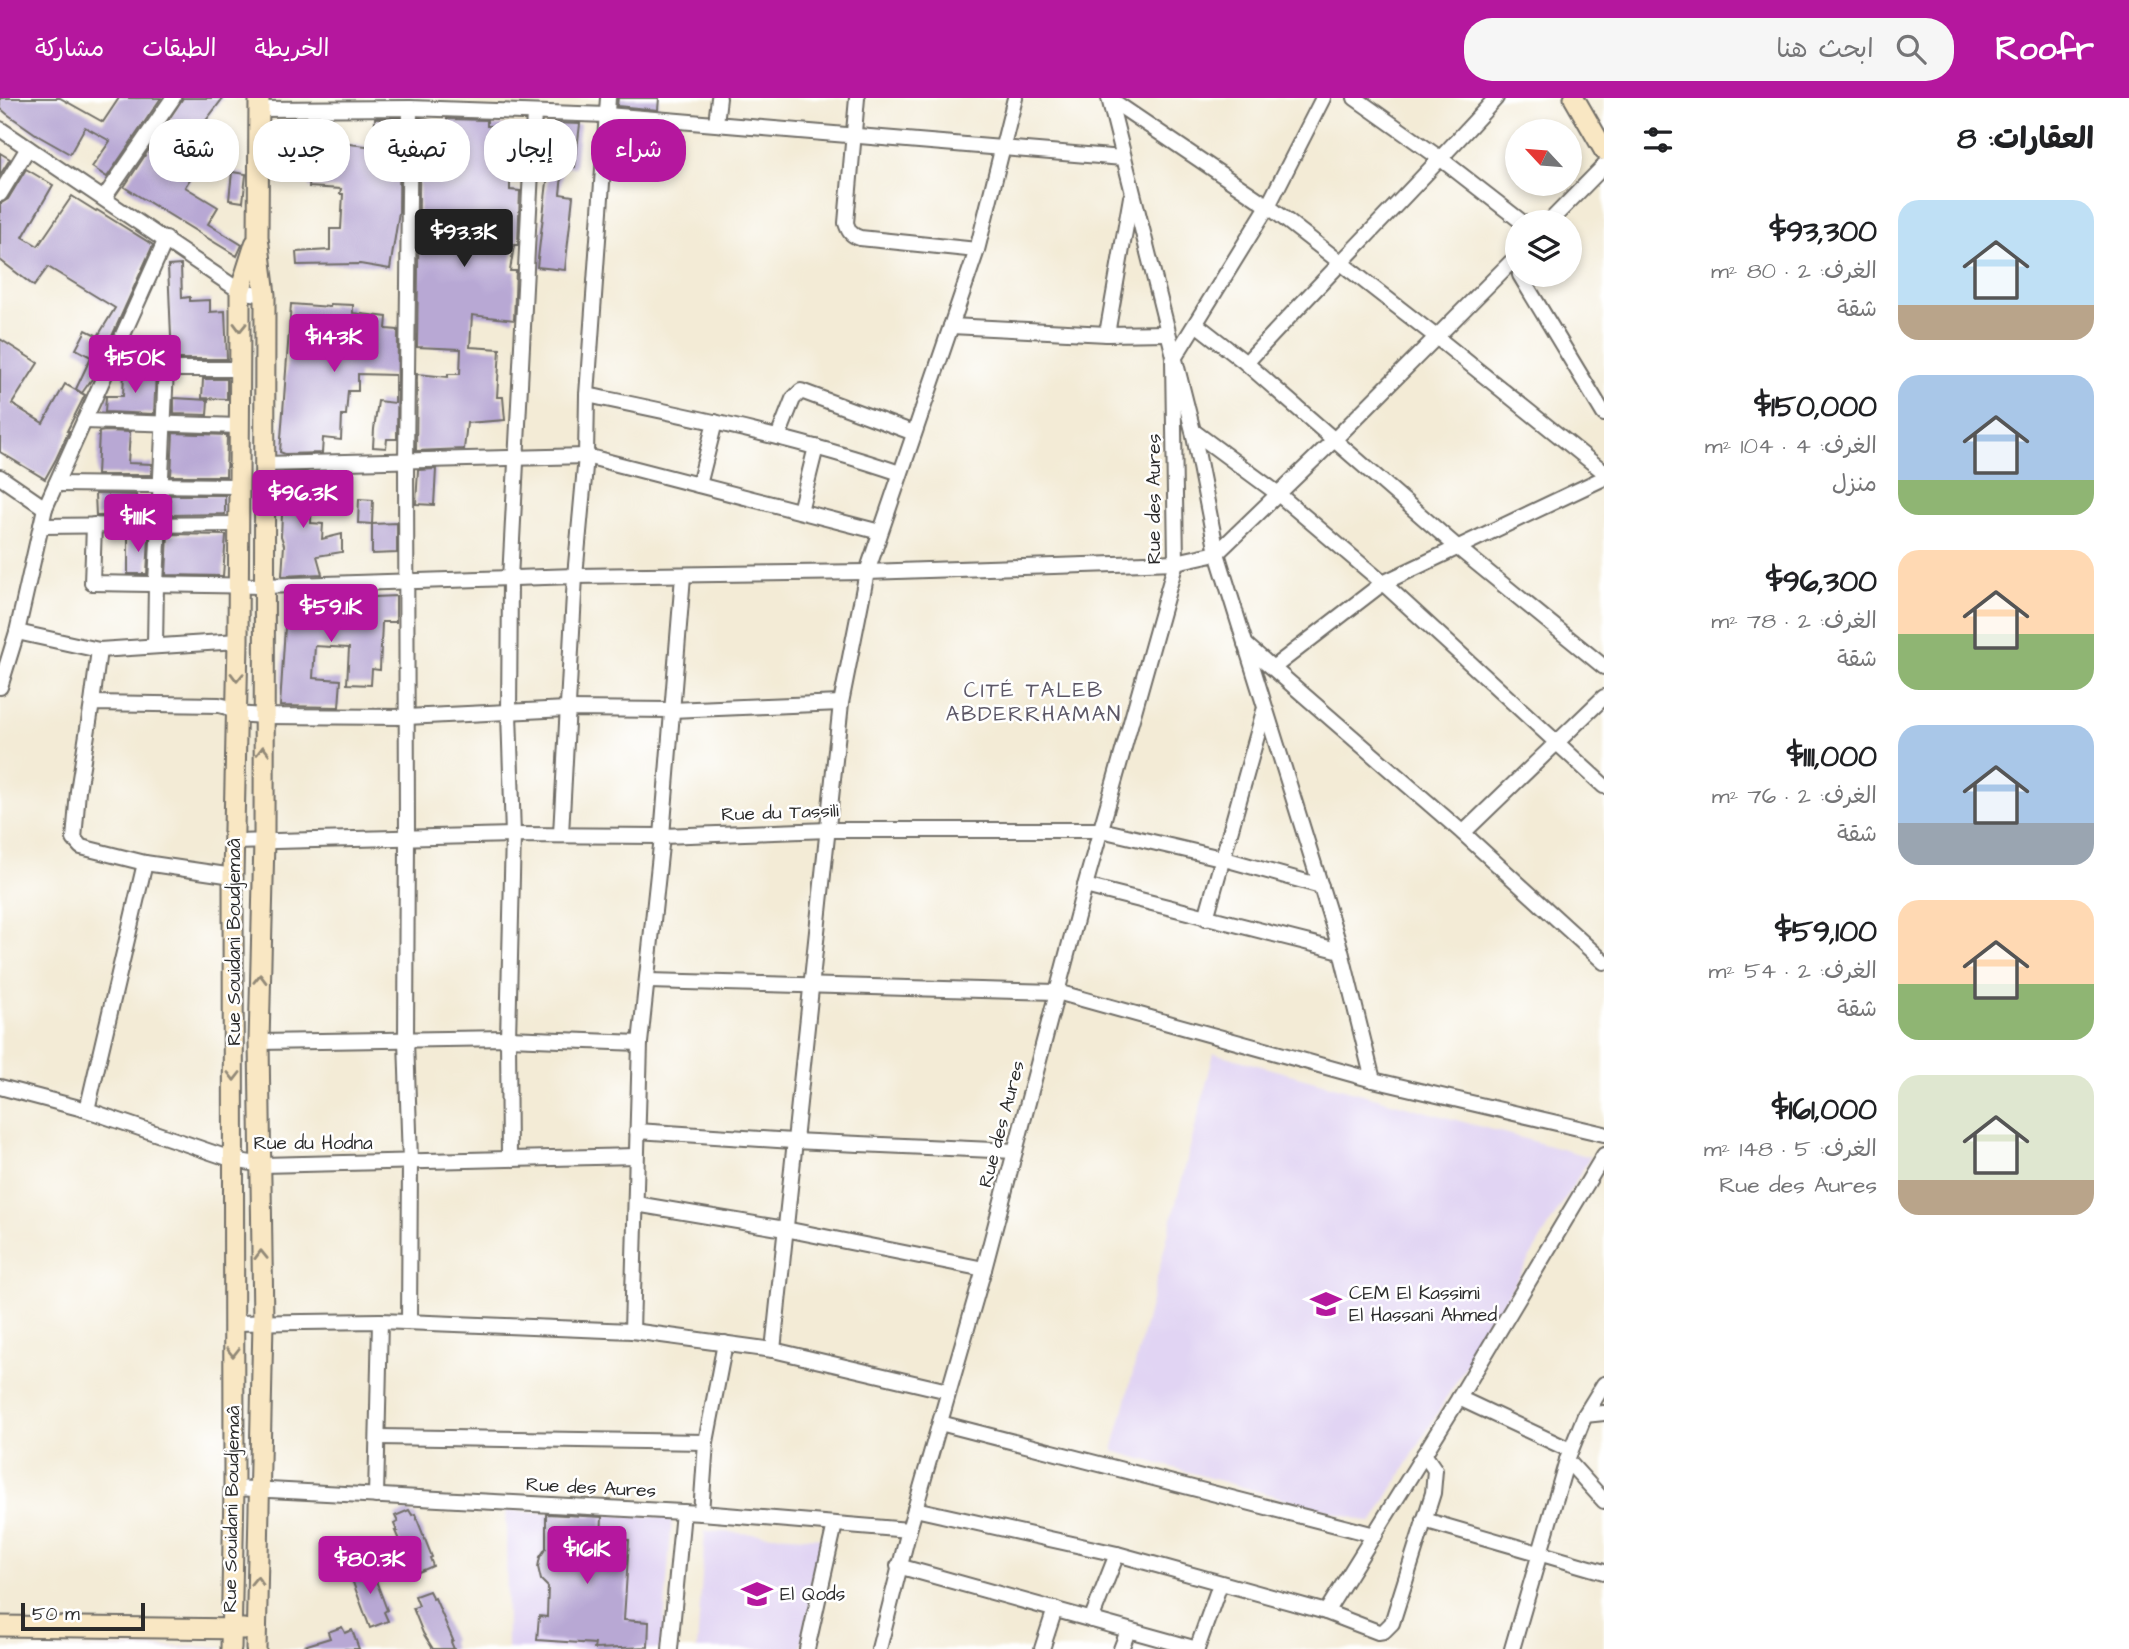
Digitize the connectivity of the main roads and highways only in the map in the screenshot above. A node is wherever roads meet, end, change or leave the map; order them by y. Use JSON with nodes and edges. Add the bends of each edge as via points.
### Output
{"nodes":[{"id":1,"x":1574,"y":98,"type":"edge"},
{"id":2,"x":259,"y":104,"type":"edge"},
{"id":3,"x":1604,"y":150,"type":"edge"},
{"id":4,"x":258,"y":237,"type":"junction"},
{"id":5,"x":0,"y":1626,"type":"edge"},
{"id":6,"x":256,"y":1629,"type":"junction"},
{"id":7,"x":231,"y":1639,"type":"edge"},
{"id":8,"x":256,"y":1649,"type":"edge"}],
"edges":[{"from":1,"to":3,"type":"main road"},
{"from":2,"to":4,"type":"main road","name":"Rue Souidani Boudjemaâ"},
{"from":6,"to":4,"type":"main road","name":"Rue Souidani Boudjemaâ","one_way":true,"via":[[263,1322],[259,1042],[265,295]]},
{"from":4,"to":7,"type":"main road","name":"Rue Souidani Boudjemaâ","one_way":true,"via":[[240,291]]},
{"from":5,"to":7,"type":"main road"},
{"from":6,"to":7,"type":"main road"},
{"from":6,"to":8,"type":"main road","name":"Rue Souidani Boudjemaâ"}]}
